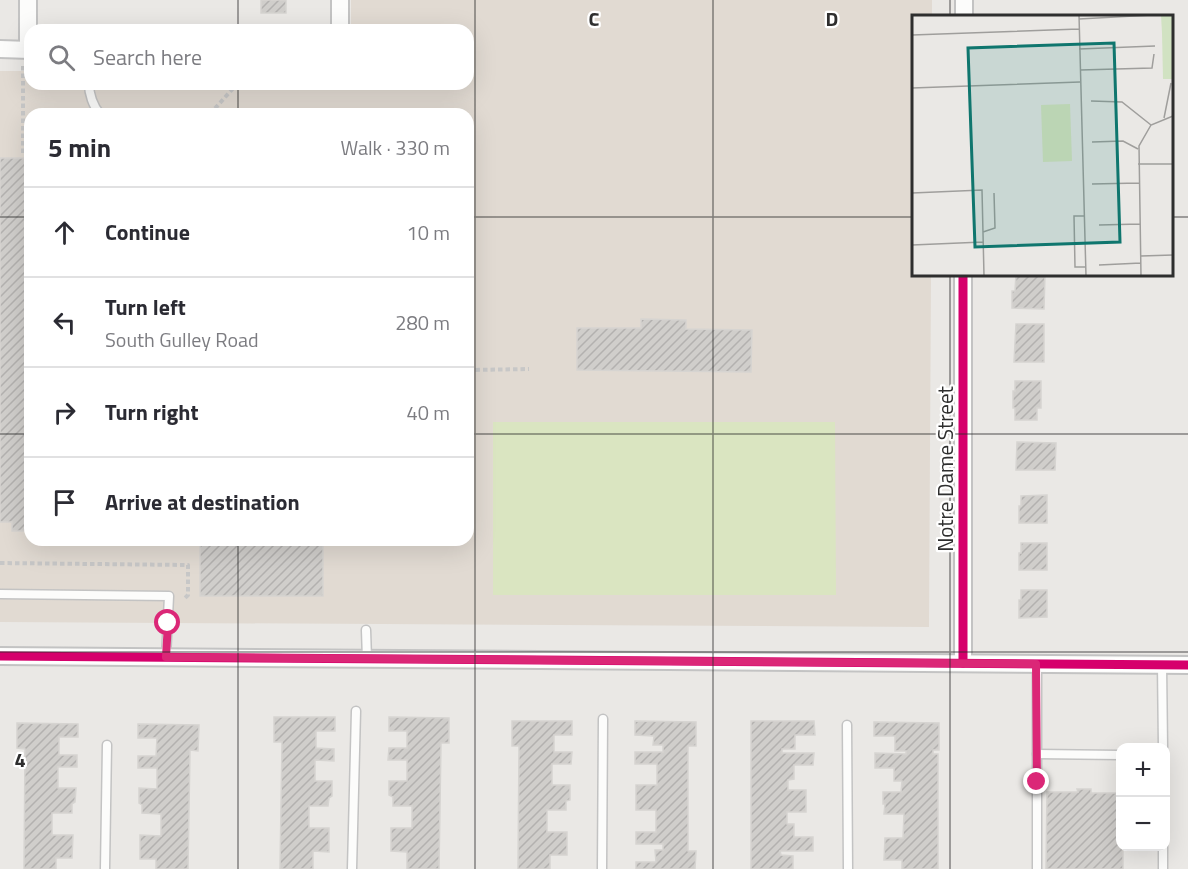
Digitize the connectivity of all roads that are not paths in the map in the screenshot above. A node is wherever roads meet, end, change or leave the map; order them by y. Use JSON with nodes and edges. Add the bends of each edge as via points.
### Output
{"nodes":[{"id":1,"x":28,"y":0,"type":"edge"},
{"id":2,"x":340,"y":0,"type":"edge"},
{"id":3,"x":28,"y":24,"type":"edge"},
{"id":4,"x":340,"y":24,"type":"edge"},
{"id":5,"x":0,"y":49,"type":"edge"},
{"id":6,"x":24,"y":53,"type":"edge"},
{"id":7,"x":89,"y":90,"type":"edge"},
{"id":8,"x":95,"y":108,"type":"edge"},
{"id":9,"x":963,"y":276,"type":"edge"},
{"id":10,"x":0,"y":594,"type":"edge"},
{"id":11,"x":366,"y":630,"type":"dead end"},
{"id":12,"x":0,"y":656,"type":"edge"},
{"id":13,"x":166,"y":657,"type":"junction"},
{"id":14,"x":367,"y":659,"type":"junction"},
{"id":15,"x":963,"y":663,"type":"junction"},
{"id":16,"x":1036,"y":664,"type":"junction"},
{"id":17,"x":1162,"y":665,"type":"junction"},
{"id":18,"x":1188,"y":665,"type":"edge"},
{"id":19,"x":356,"y":711,"type":"dead end"},
{"id":20,"x":603,"y":719,"type":"dead end"},
{"id":21,"x":847,"y":724,"type":"dead end"},
{"id":22,"x":1163,"y":743,"type":"edge"},
{"id":23,"x":107,"y":745,"type":"dead end"},
{"id":24,"x":1037,"y":754,"type":"junction"},
{"id":25,"x":1116,"y":755,"type":"edge"},
{"id":26,"x":1163,"y":851,"type":"edge"},
{"id":27,"x":105,"y":869,"type":"edge"},
{"id":28,"x":352,"y":869,"type":"edge"},
{"id":29,"x":602,"y":869,"type":"edge"},
{"id":30,"x":848,"y":869,"type":"edge"},
{"id":31,"x":1037,"y":869,"type":"edge"},
{"id":32,"x":1163,"y":869,"type":"edge"}],
"edges":[{"from":1,"to":3,"type":"street"},
{"from":2,"to":4,"type":"street"},
{"from":5,"to":6,"type":"street"},
{"from":7,"to":8,"type":"lane"},
{"from":9,"to":15,"type":"street","name":"Notre Dame Street"},
{"from":10,"to":13,"type":"lane","via":[[169,596]]},
{"from":11,"to":14,"type":"lane"},
{"from":12,"to":13,"type":"street"},
{"from":13,"to":14,"type":"street"},
{"from":14,"to":15,"type":"street"},
{"from":15,"to":16,"type":"street"},
{"from":16,"to":17,"type":"street"},
{"from":16,"to":24,"type":"lane"},
{"from":17,"to":18,"type":"street"},
{"from":17,"to":22,"type":"lane"},
{"from":19,"to":28,"type":"lane"},
{"from":20,"to":29,"type":"lane"},
{"from":21,"to":30,"type":"lane"},
{"from":23,"to":27,"type":"lane"},
{"from":24,"to":25,"type":"lane"},
{"from":24,"to":31,"type":"lane"},
{"from":26,"to":32,"type":"lane"}]}
